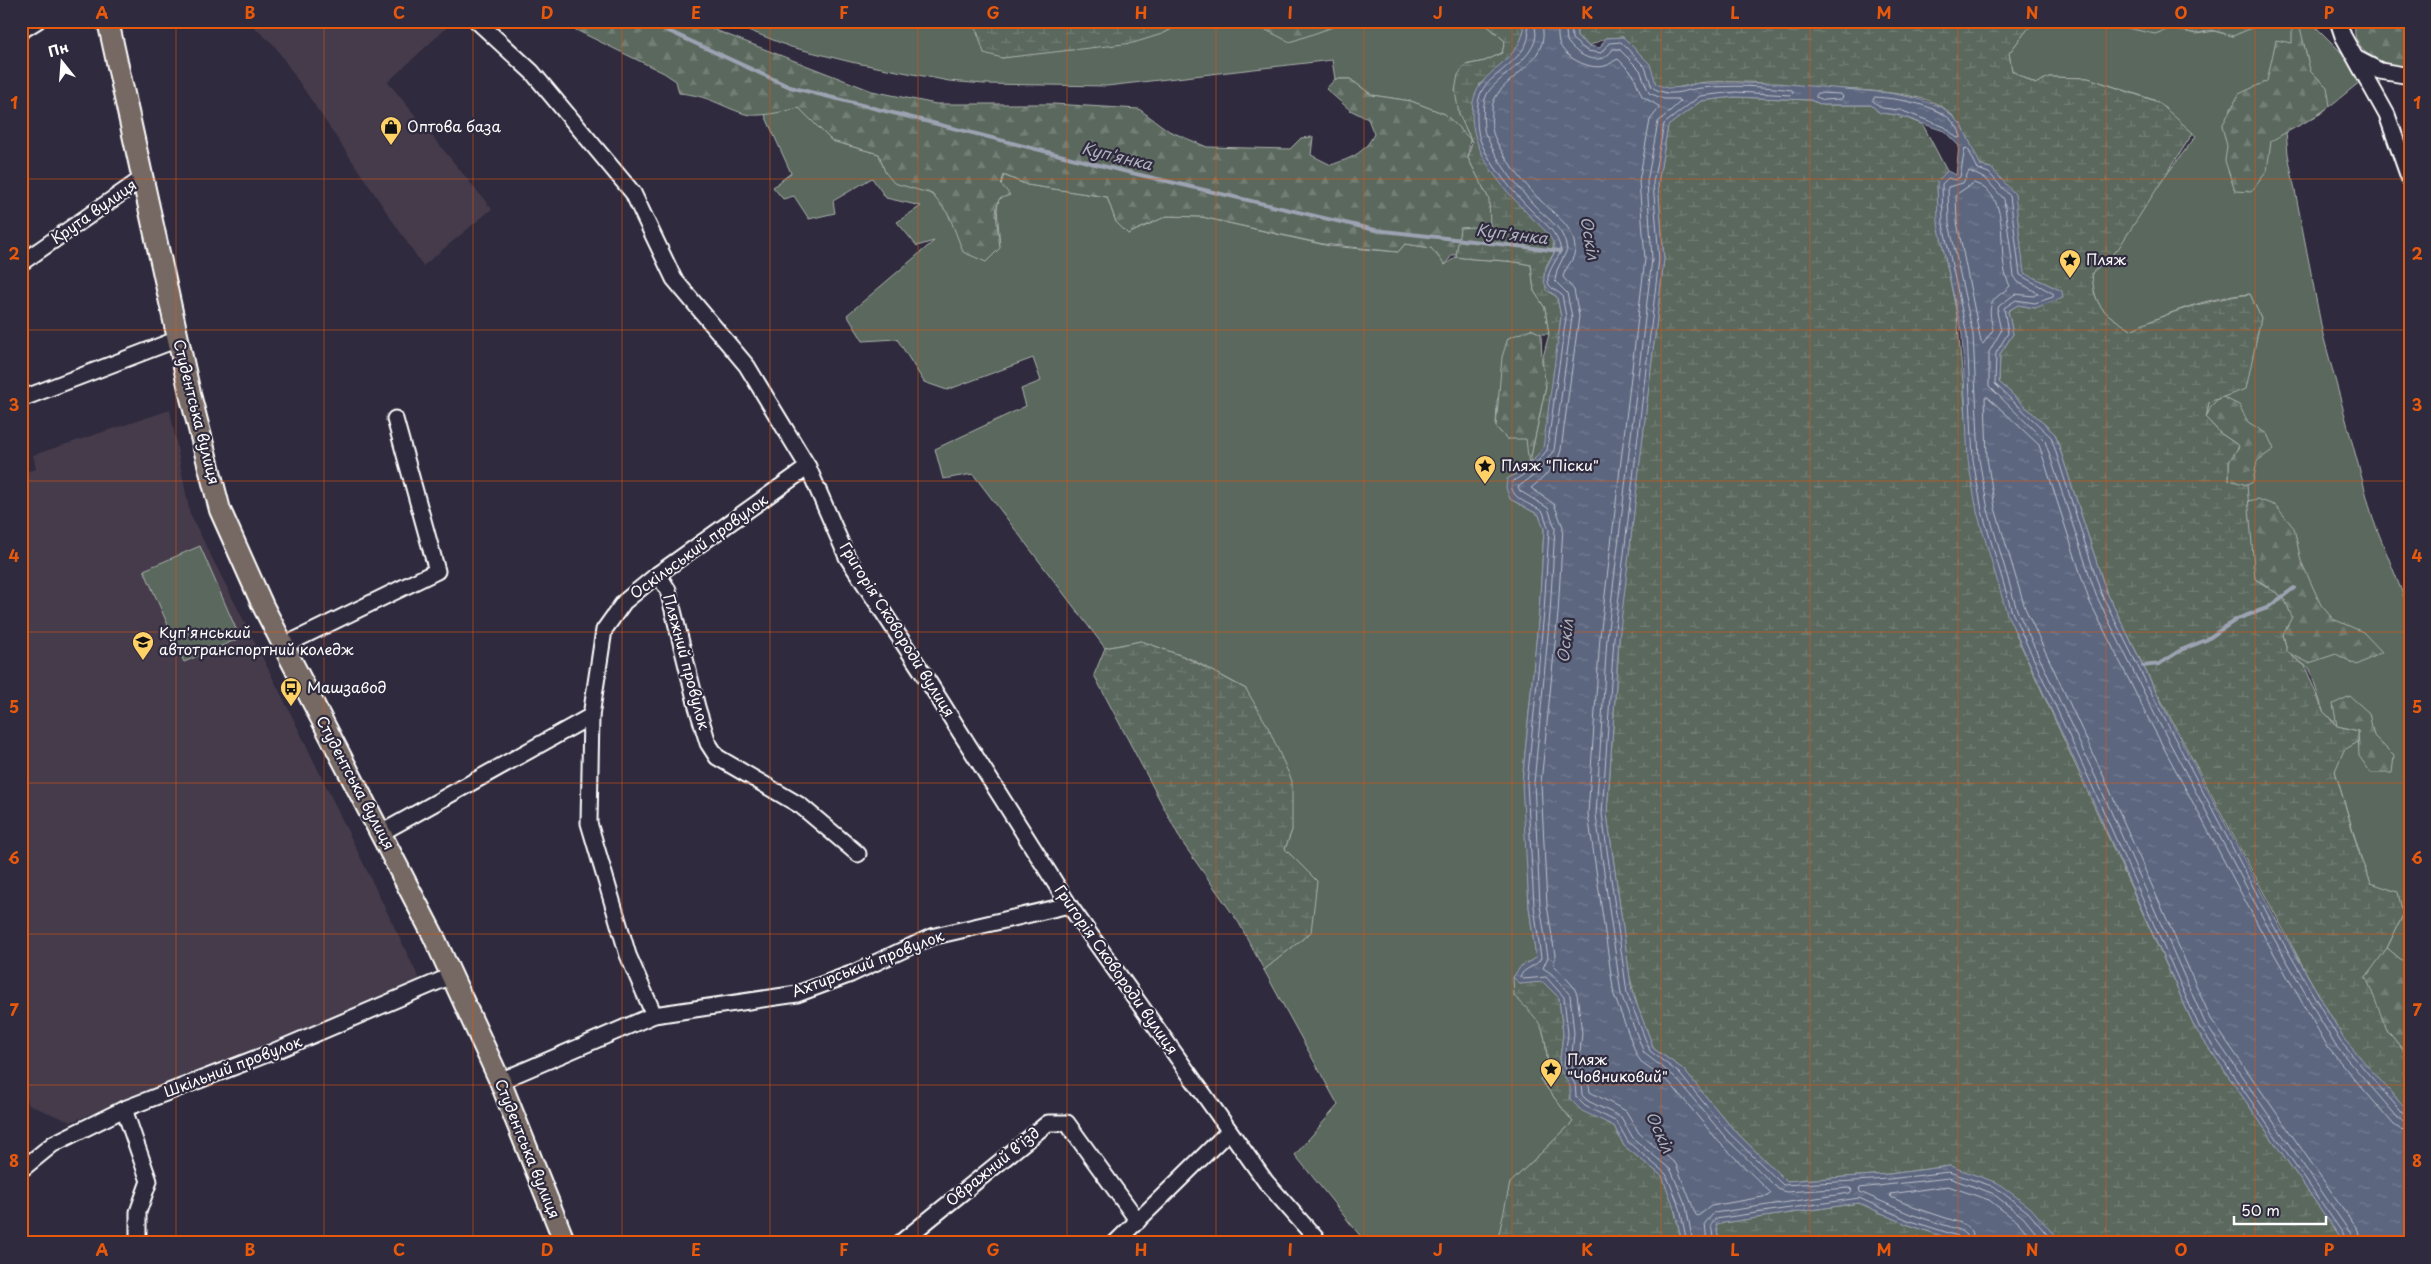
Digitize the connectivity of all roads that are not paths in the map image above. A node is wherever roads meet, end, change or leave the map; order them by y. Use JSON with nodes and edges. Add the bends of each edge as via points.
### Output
{"nodes":[{"id":1,"x":37,"y":21,"type":"edge"},
{"id":2,"x":108,"y":21,"type":"edge"},
{"id":3,"x":477,"y":21,"type":"edge"},
{"id":4,"x":2338,"y":21,"type":"edge"},
{"id":5,"x":21,"y":31,"type":"edge"},
{"id":6,"x":2357,"y":59,"type":"junction"},
{"id":7,"x":2410,"y":76,"type":"edge"},
{"id":8,"x":143,"y":178,"type":"junction"},
{"id":9,"x":2410,"y":180,"type":"edge"},
{"id":10,"x":21,"y":263,"type":"edge"},
{"id":11,"x":178,"y":339,"type":"junction"},
{"id":12,"x":21,"y":399,"type":"edge"},
{"id":13,"x":395,"y":419,"type":"dead end"},
{"id":14,"x":808,"y":467,"type":"junction"},
{"id":15,"x":658,"y":574,"type":"junction"},
{"id":16,"x":283,"y":646,"type":"junction"},
{"id":17,"x":591,"y":716,"type":"junction"},
{"id":18,"x":381,"y":832,"type":"junction"},
{"id":19,"x":858,"y":854,"type":"dead end"},
{"id":20,"x":1069,"y":905,"type":"junction"},
{"id":21,"x":451,"y":976,"type":"junction"},
{"id":22,"x":654,"y":1015,"type":"junction"},
{"id":23,"x":500,"y":1082,"type":"junction"},
{"id":24,"x":124,"y":1109,"type":"junction"},
{"id":25,"x":1229,"y":1131,"type":"junction"},
{"id":26,"x":21,"y":1170,"type":"edge"},
{"id":27,"x":1138,"y":1221,"type":"junction"},
{"id":28,"x":138,"y":1243,"type":"edge"},
{"id":29,"x":565,"y":1243,"type":"edge"},
{"id":30,"x":900,"y":1243,"type":"edge"},
{"id":31,"x":1115,"y":1243,"type":"edge"},
{"id":32,"x":1320,"y":1243,"type":"edge"}],
"edges":[{"from":1,"to":5,"type":"street"},
{"from":2,"to":8,"type":"main road","name":"Студентська вулиця"},
{"from":3,"to":14,"type":"street","name":"Григорія Сковороди вулиця","via":[[532,72],[633,193],[674,279],[747,366]]},
{"from":4,"to":6,"type":"street"},
{"from":6,"to":7,"type":"street","via":[[2380,70]]},
{"from":6,"to":9,"type":"street","via":[[2387,115]]},
{"from":8,"to":10,"type":"street","name":"Крута вулиця"},
{"from":8,"to":11,"type":"main road","name":"Студентська вулиця"},
{"from":11,"to":12,"type":"street"},
{"from":11,"to":16,"type":"main road","name":"Студентська вулиця","via":[[220,510]]},
{"from":13,"to":16,"type":"street","via":[[437,571]]},
{"from":14,"to":15,"type":"street","name":"Оскільський провулок"},
{"from":14,"to":20,"type":"street","name":"Григорія Сковороди вулиця","via":[[848,557]]},
{"from":15,"to":17,"type":"street","name":"Оскільський провулок","via":[[624,602],[604,630]]},
{"from":15,"to":19,"type":"street","name":"Пляжний провулок","via":[[668,590],[697,707],[708,743],[717,757],[801,806]]},
{"from":16,"to":18,"type":"main road","name":"Студентська вулиця"},
{"from":17,"to":18,"type":"street"},
{"from":17,"to":22,"type":"street","name":"Оскільський провулок","via":[[589,823],[628,955]]},
{"from":18,"to":21,"type":"main road","name":"Студентська вулиця"},
{"from":20,"to":22,"type":"street","name":"Ахтирський провулок","via":[[931,937],[852,974],[797,994]]},
{"from":20,"to":25,"type":"street","name":"Григорія Сковороди вулиця"},
{"from":21,"to":23,"type":"main road","name":"Студентська вулиця"},
{"from":21,"to":24,"type":"street","name":"Шкільний провулок","via":[[275,1051]]},
{"from":22,"to":23,"type":"street","name":"Ахтирський провулок"},
{"from":23,"to":29,"type":"main road","name":"Студентська вулиця"},
{"from":24,"to":26,"type":"street","name":"Шкільний провулок","via":[[53,1144]]},
{"from":24,"to":28,"type":"street","via":[[149,1181],[138,1212]]},
{"from":25,"to":27,"type":"street"},
{"from":25,"to":32,"type":"street","name":"Григорія Сковороди вулиця","via":[[1266,1182]]},
{"from":27,"to":30,"type":"street","name":"Овражний в'їзд","via":[[1067,1123],[1048,1123]]},
{"from":27,"to":31,"type":"street"}]}
